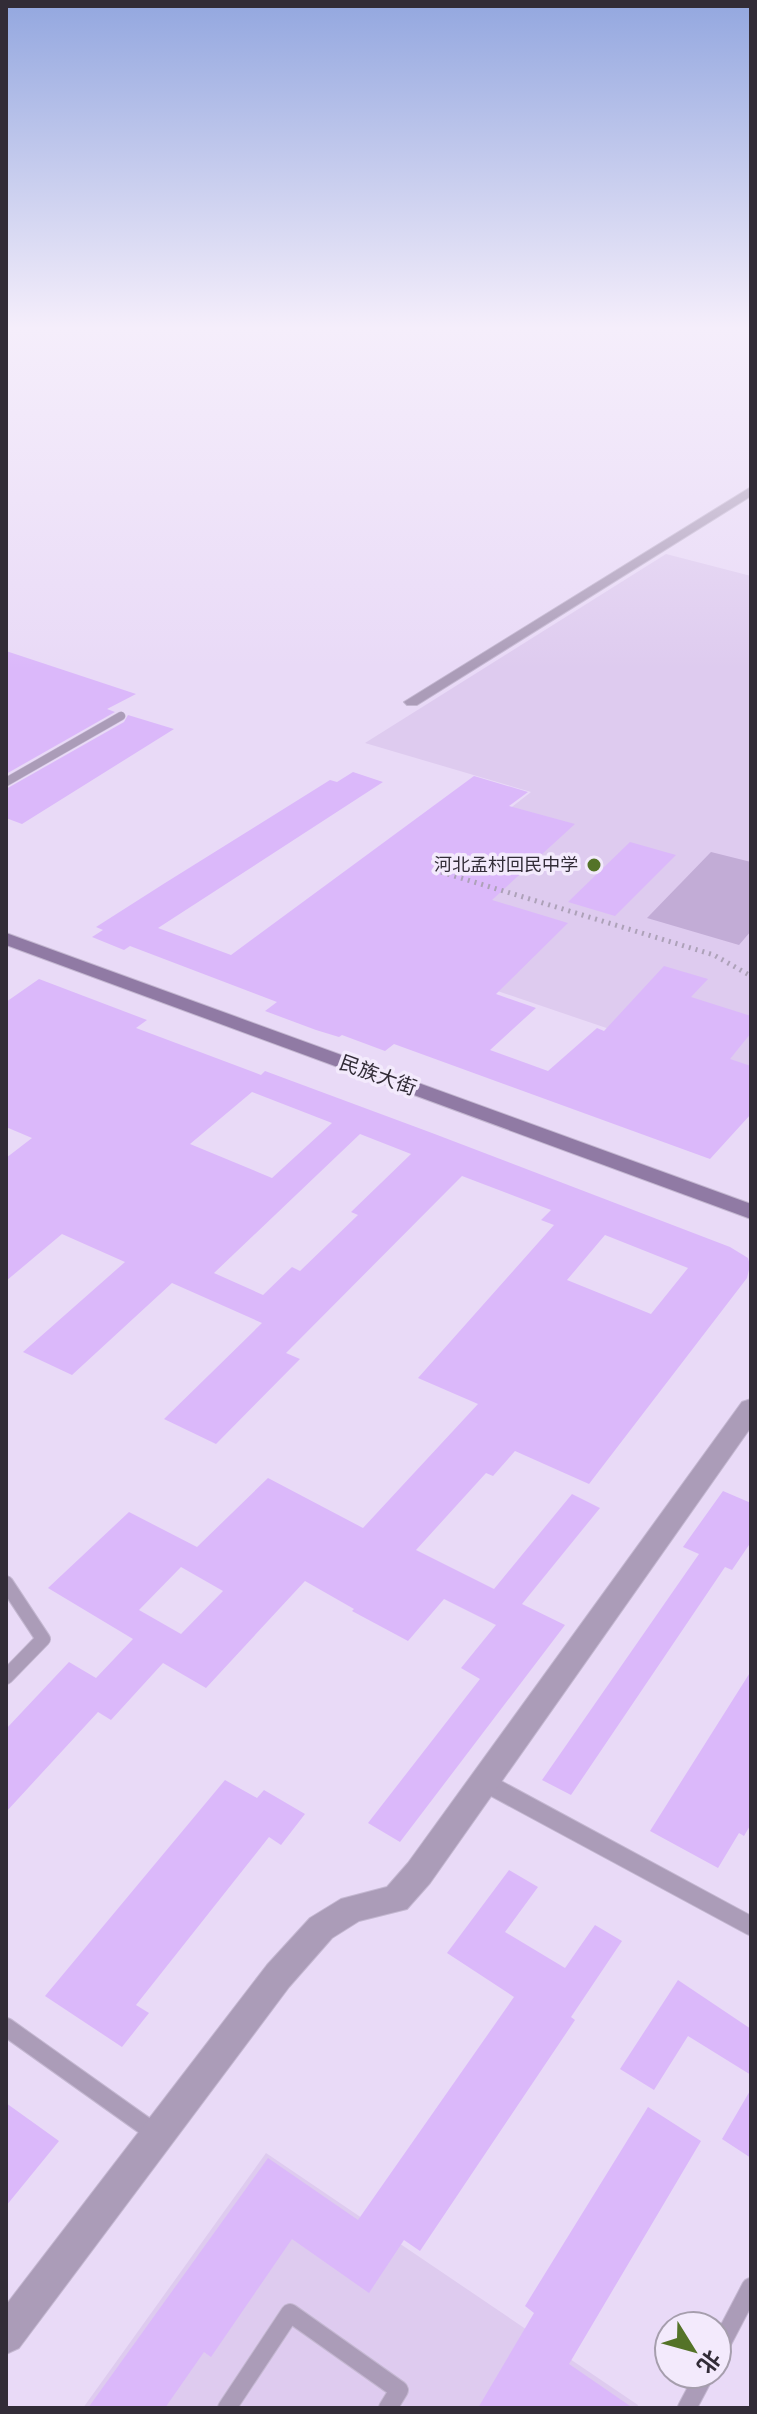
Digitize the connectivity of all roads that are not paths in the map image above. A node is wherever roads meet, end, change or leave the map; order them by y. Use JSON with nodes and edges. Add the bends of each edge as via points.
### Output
{"nodes":[{"id":1,"x":751,"y":491,"type":"edge"},
{"id":2,"x":412,"y":702,"type":"dead end"},
{"id":3,"x":121,"y":716,"type":"dead end"},
{"id":4,"x":6,"y":782,"type":"edge"},
{"id":5,"x":6,"y":939,"type":"edge"},
{"id":6,"x":751,"y":1212,"type":"edge"},
{"id":7,"x":751,"y":1408,"type":"edge"},
{"id":8,"x":6,"y":1583,"type":"edge"},
{"id":9,"x":6,"y":1677,"type":"edge"},
{"id":10,"x":484,"y":1782,"type":"junction"},
{"id":11,"x":751,"y":1926,"type":"edge"},
{"id":12,"x":6,"y":2027,"type":"edge"},
{"id":13,"x":157,"y":2135,"type":"junction"},
{"id":14,"x":751,"y":2287,"type":"edge"},
{"id":15,"x":733,"y":2321,"type":"edge"},
{"id":16,"x":6,"y":2335,"type":"edge"},
{"id":17,"x":697,"y":2390,"type":"edge"},
{"id":18,"x":227,"y":2408,"type":"edge"},
{"id":19,"x":388,"y":2408,"type":"edge"},
{"id":20,"x":687,"y":2408,"type":"edge"}],
"edges":[{"from":1,"to":2,"type":"street"},
{"from":3,"to":4,"type":"lane"},
{"from":5,"to":6,"type":"main road","name":"民族大街"},
{"from":7,"to":10,"type":"street"},
{"from":8,"to":9,"type":"lane","via":[[43,1639]]},
{"from":10,"to":11,"type":"lane"},
{"from":10,"to":13,"type":"street","via":[[396,1899],[352,1909],[321,1928]]},
{"from":12,"to":13,"type":"lane"},
{"from":13,"to":16,"type":"street"},
{"from":14,"to":15,"type":"lane"},
{"from":17,"to":20,"type":"lane"},
{"from":18,"to":19,"type":"lane","via":[[290,2313],[399,2390]]}]}
